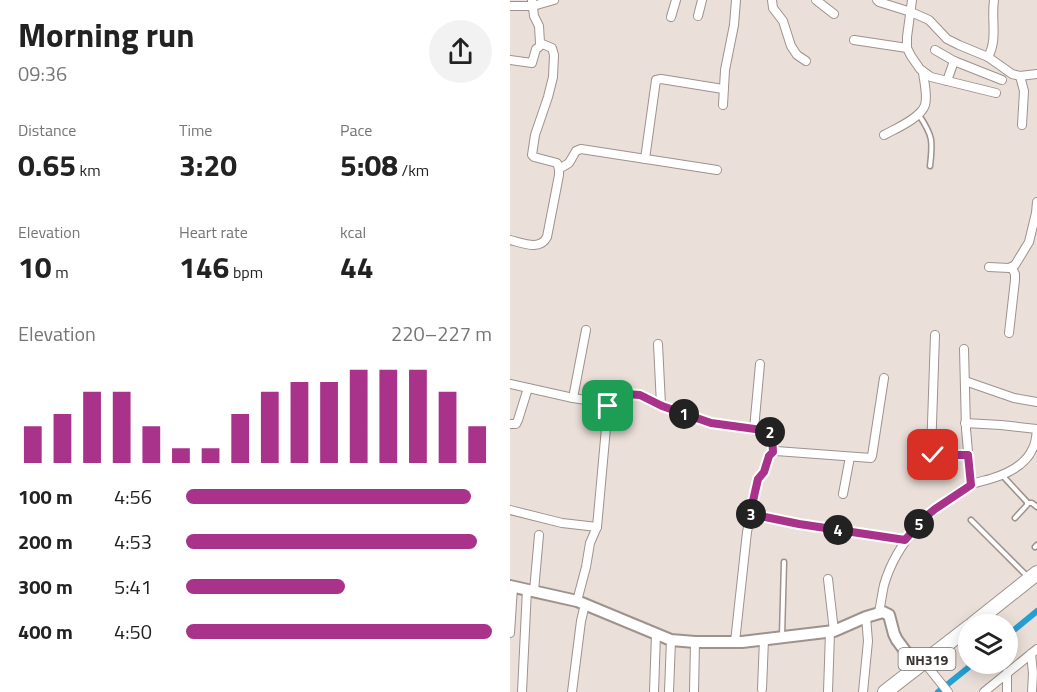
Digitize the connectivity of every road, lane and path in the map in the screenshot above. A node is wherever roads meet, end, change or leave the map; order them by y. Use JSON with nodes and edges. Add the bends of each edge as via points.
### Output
{"nodes":[{"id":1,"x":554,"y":0,"type":"edge"},
{"id":2,"x":676,"y":0,"type":"edge"},
{"id":3,"x":702,"y":0,"type":"edge"},
{"id":4,"x":736,"y":0,"type":"edge"},
{"id":5,"x":772,"y":0,"type":"edge"},
{"id":6,"x":816,"y":0,"type":"edge"},
{"id":7,"x":877,"y":0,"type":"edge"},
{"id":8,"x":912,"y":0,"type":"edge"},
{"id":9,"x":994,"y":0,"type":"edge"},
{"id":10,"x":532,"y":3,"type":"edge"},
{"id":11,"x":510,"y":6,"type":"edge"},
{"id":12,"x":911,"y":12,"type":"junction"},
{"id":13,"x":834,"y":14,"type":"dead end"},
{"id":14,"x":698,"y":16,"type":"dead end"},
{"id":15,"x":671,"y":17,"type":"dead end"},
{"id":16,"x":854,"y":40,"type":"dead end"},
{"id":17,"x":541,"y":44,"type":"junction"},
{"id":18,"x":907,"y":48,"type":"junction"},
{"id":19,"x":935,"y":51,"type":"dead end"},
{"id":20,"x":986,"y":57,"type":"junction"},
{"id":21,"x":510,"y":60,"type":"edge"},
{"id":22,"x":806,"y":61,"type":"dead end"},
{"id":23,"x":954,"y":61,"type":"junction"},
{"id":24,"x":979,"y":71,"type":"junction"},
{"id":25,"x":923,"y":72,"type":"junction"},
{"id":26,"x":1037,"y":74,"type":"edge"},
{"id":27,"x":1020,"y":76,"type":"junction"},
{"id":28,"x":1002,"y":80,"type":"dead end"},
{"id":29,"x":947,"y":81,"type":"junction"},
{"id":30,"x":723,"y":89,"type":"junction"},
{"id":31,"x":996,"y":93,"type":"dead end"},
{"id":32,"x":723,"y":105,"type":"dead end"},
{"id":33,"x":919,"y":114,"type":"junction"},
{"id":34,"x":1022,"y":125,"type":"dead end"},
{"id":35,"x":884,"y":135,"type":"dead end"},
{"id":36,"x":645,"y":159,"type":"junction"},
{"id":37,"x":930,"y":166,"type":"dead end"},
{"id":38,"x":559,"y":169,"type":"junction"},
{"id":39,"x":717,"y":170,"type":"dead end"},
{"id":40,"x":1037,"y":202,"type":"edge"},
{"id":41,"x":510,"y":240,"type":"edge"},
{"id":42,"x":1033,"y":244,"type":"edge"},
{"id":43,"x":989,"y":267,"type":"dead end"},
{"id":44,"x":1012,"y":268,"type":"junction"},
{"id":45,"x":586,"y":330,"type":"dead end"},
{"id":46,"x":1009,"y":333,"type":"dead end"},
{"id":47,"x":935,"y":335,"type":"dead end"},
{"id":48,"x":658,"y":344,"type":"dead end"},
{"id":49,"x":964,"y":349,"type":"dead end"},
{"id":50,"x":760,"y":364,"type":"dead end"},
{"id":51,"x":884,"y":378,"type":"dead end"},
{"id":52,"x":965,"y":381,"type":"junction"},
{"id":53,"x":510,"y":384,"type":"edge"},
{"id":54,"x":528,"y":388,"type":"junction"},
{"id":55,"x":573,"y":398,"type":"junction"},
{"id":56,"x":1037,"y":402,"type":"edge"},
{"id":57,"x":660,"y":405,"type":"junction"},
{"id":58,"x":608,"y":406,"type":"junction"},
{"id":59,"x":966,"y":423,"type":"junction"},
{"id":60,"x":510,"y":424,"type":"edge"},
{"id":61,"x":754,"y":429,"type":"junction"},
{"id":62,"x":1037,"y":430,"type":"edge"},
{"id":63,"x":1035,"y":448,"type":"edge"},
{"id":64,"x":773,"y":452,"type":"junction"},
{"id":65,"x":968,"y":455,"type":"junction"},
{"id":66,"x":850,"y":458,"type":"junction"},
{"id":67,"x":1001,"y":475,"type":"junction"},
{"id":68,"x":971,"y":485,"type":"junction"},
{"id":69,"x":843,"y":494,"type":"dead end"},
{"id":70,"x":1027,"y":503,"type":"junction"},
{"id":71,"x":1037,"y":507,"type":"edge"},
{"id":72,"x":510,"y":510,"type":"edge"},
{"id":73,"x":750,"y":514,"type":"junction"},
{"id":74,"x":1015,"y":518,"type":"dead end"},
{"id":75,"x":971,"y":520,"type":"dead end"},
{"id":76,"x":597,"y":527,"type":"junction"},
{"id":77,"x":539,"y":535,"type":"dead end"},
{"id":78,"x":905,"y":540,"type":"junction"},
{"id":79,"x":784,"y":562,"type":"dead end"},
{"id":80,"x":1034,"y":576,"type":"edge"},
{"id":81,"x":828,"y":579,"type":"dead end"},
{"id":82,"x":512,"y":587,"type":"edge"},
{"id":83,"x":530,"y":590,"type":"junction"},
{"id":84,"x":581,"y":603,"type":"junction"},
{"id":85,"x":879,"y":612,"type":"junction"},
{"id":86,"x":985,"y":614,"type":"edge"},
{"id":87,"x":866,"y":617,"type":"junction"},
{"id":88,"x":832,"y":632,"type":"junction"},
{"id":89,"x":510,"y":633,"type":"edge"},
{"id":90,"x":656,"y":634,"type":"junction"},
{"id":91,"x":958,"y":635,"type":"edge"},
{"id":92,"x":782,"y":637,"type":"junction"},
{"id":93,"x":764,"y":639,"type":"junction"},
{"id":94,"x":671,"y":640,"type":"junction"},
{"id":95,"x":694,"y":642,"type":"junction"},
{"id":96,"x":735,"y":642,"type":"junction"},
{"id":97,"x":1034,"y":652,"type":"edge"},
{"id":98,"x":921,"y":664,"type":"junction"},
{"id":99,"x":1018,"y":665,"type":"edge"},
{"id":100,"x":1035,"y":673,"type":"edge"},
{"id":101,"x":1007,"y":674,"type":"joint"},
{"id":102,"x":762,"y":689,"type":"dead end"},
{"id":103,"x":522,"y":692,"type":"edge"},
{"id":104,"x":572,"y":692,"type":"edge"},
{"id":105,"x":654,"y":692,"type":"edge"},
{"id":106,"x":669,"y":692,"type":"edge"},
{"id":107,"x":694,"y":692,"type":"edge"},
{"id":108,"x":828,"y":692,"type":"edge"},
{"id":109,"x":862,"y":692,"type":"edge"},
{"id":110,"x":885,"y":692,"type":"edge"},
{"id":111,"x":948,"y":692,"type":"edge"},
{"id":112,"x":984,"y":692,"type":"edge"},
{"id":113,"x":1007,"y":692,"type":"edge"},
{"id":114,"x":1032,"y":692,"type":"edge"}],
"edges":[{"from":1,"to":10,"type":"street"},
{"from":2,"to":15,"type":"street"},
{"from":3,"to":14,"type":"street"},
{"from":4,"to":30,"type":"street"},
{"from":5,"to":22,"type":"street","via":[[791,46]]},
{"from":6,"to":13,"type":"street"},
{"from":7,"to":12,"type":"street"},
{"from":8,"to":12,"type":"street"},
{"from":9,"to":20,"type":"street","via":[[994,41]]},
{"from":10,"to":11,"type":"street"},
{"from":10,"to":17,"type":"street"},
{"from":12,"to":18,"type":"street"},
{"from":12,"to":20,"type":"street","via":[[933,22],[947,39]]},
{"from":16,"to":18,"type":"street"},
{"from":17,"to":21,"type":"street","via":[[532,63]]},
{"from":17,"to":38,"type":"street","via":[[553,49],[553,77],[532,155],[554,161]]},
{"from":18,"to":25,"type":"street"},
{"from":19,"to":23,"type":"street"},
{"from":20,"to":24,"type":"street"},
{"from":20,"to":27,"type":"street"},
{"from":23,"to":24,"type":"street"},
{"from":23,"to":29,"type":"street"},
{"from":24,"to":28,"type":"street"},
{"from":25,"to":29,"type":"street"},
{"from":25,"to":33,"type":"street","via":[[926,103]]},
{"from":26,"to":27,"type":"street"},
{"from":27,"to":34,"type":"street","via":[[1024,94]]},
{"from":29,"to":31,"type":"street"},
{"from":30,"to":32,"type":"street"},
{"from":30,"to":36,"type":"street","via":[[656,80]]},
{"from":33,"to":35,"type":"street"},
{"from":33,"to":37,"type":"lane","via":[[931,135]]},
{"from":36,"to":38,"type":"street","via":[[579,149]]},
{"from":36,"to":39,"type":"street"},
{"from":38,"to":41,"type":"street","via":[[544,242],[533,245]]},
{"from":40,"to":42,"type":"street"},
{"from":42,"to":44,"type":"street"},
{"from":43,"to":44,"type":"street"},
{"from":44,"to":46,"type":"street","via":[[1015,280]]},
{"from":45,"to":55,"type":"street"},
{"from":47,"to":65,"type":"street","via":[[931,453]]},
{"from":48,"to":57,"type":"street"},
{"from":49,"to":52,"type":"street"},
{"from":50,"to":61,"type":"street"},
{"from":51,"to":66,"type":"street","via":[[872,457]]},
{"from":52,"to":56,"type":"street"},
{"from":52,"to":59,"type":"street"},
{"from":53,"to":54,"type":"street"},
{"from":54,"to":55,"type":"street"},
{"from":54,"to":60,"type":"street","via":[[516,424]]},
{"from":55,"to":58,"type":"street"},
{"from":57,"to":58,"type":"street","via":[[640,395],[612,393]]},
{"from":57,"to":61,"type":"street","via":[[711,423]]},
{"from":58,"to":76,"type":"street"},
{"from":59,"to":62,"type":"street"},
{"from":59,"to":65,"type":"street"},
{"from":61,"to":64,"type":"street","via":[[771,433]]},
{"from":62,"to":63,"type":"street"},
{"from":63,"to":67,"type":"street","via":[[1021,465]]},
{"from":64,"to":66,"type":"street"},
{"from":64,"to":73,"type":"street","via":[[758,479]]},
{"from":65,"to":68,"type":"street"},
{"from":66,"to":69,"type":"street"},
{"from":67,"to":68,"type":"street"},
{"from":67,"to":70,"type":"lane"},
{"from":68,"to":78,"type":"street","via":[[923,519]]},
{"from":70,"to":71,"type":"lane"},
{"from":70,"to":74,"type":"lane"},
{"from":72,"to":76,"type":"street"},
{"from":73,"to":78,"type":"street"},
{"from":73,"to":96,"type":"street"},
{"from":75,"to":80,"type":"lane"},
{"from":76,"to":84,"type":"street","via":[[590,543]]},
{"from":77,"to":83,"type":"street"},
{"from":78,"to":85,"type":"street","via":[[888,573]]},
{"from":79,"to":92,"type":"lane"},
{"from":80,"to":86,"type":"highway","number":"NH319"},
{"from":81,"to":88,"type":"street"},
{"from":82,"to":83,"type":"street"},
{"from":82,"to":89,"type":"street"},
{"from":83,"to":84,"type":"street"},
{"from":83,"to":103,"type":"street"},
{"from":84,"to":90,"type":"street"},
{"from":84,"to":104,"type":"street"},
{"from":85,"to":87,"type":"street"},
{"from":85,"to":98,"type":"street","via":[[889,615],[894,634]]},
{"from":87,"to":88,"type":"street"},
{"from":87,"to":109,"type":"street","via":[[868,641]]},
{"from":88,"to":92,"type":"street"},
{"from":88,"to":108,"type":"street"},
{"from":90,"to":94,"type":"street"},
{"from":90,"to":105,"type":"street"},
{"from":91,"to":98,"type":"highway","number":"NH319"},
{"from":92,"to":93,"type":"street"},
{"from":93,"to":96,"type":"street"},
{"from":93,"to":102,"type":"street"},
{"from":94,"to":95,"type":"street"},
{"from":94,"to":106,"type":"street"},
{"from":95,"to":96,"type":"street"},
{"from":95,"to":107,"type":"street"},
{"from":97,"to":99,"type":"street"},
{"from":97,"to":100,"type":"street"},
{"from":98,"to":110,"type":"highway","number":"NH319"},
{"from":98,"to":111,"type":"street"},
{"from":100,"to":114,"type":"street"},
{"from":101,"to":112,"type":"street"},
{"from":101,"to":113,"type":"street"}]}
